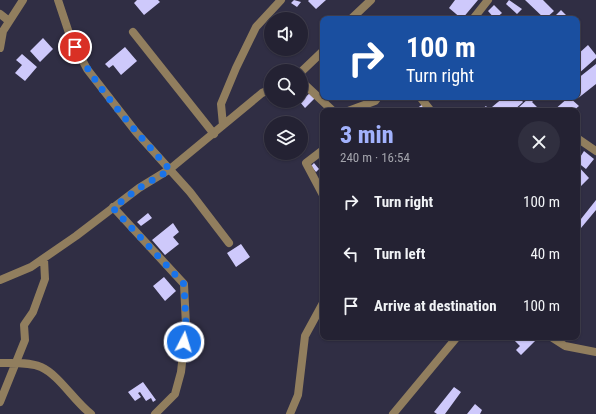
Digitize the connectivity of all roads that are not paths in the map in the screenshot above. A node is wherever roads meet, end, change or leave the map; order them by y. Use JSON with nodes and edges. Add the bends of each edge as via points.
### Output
{"nodes":[{"id":1,"x":23,"y":0,"type":"edge"},
{"id":2,"x":58,"y":0,"type":"edge"},
{"id":3,"x":281,"y":0,"type":"edge"},
{"id":4,"x":371,"y":0,"type":"edge"},
{"id":5,"x":488,"y":0,"type":"edge"},
{"id":6,"x":0,"y":14,"type":"edge"},
{"id":7,"x":354,"y":16,"type":"edge"},
{"id":8,"x":475,"y":16,"type":"edge"},
{"id":9,"x":10,"y":21,"type":"junction"},
{"id":10,"x":133,"y":32,"type":"dead end"},
{"id":11,"x":0,"y":48,"type":"edge"},
{"id":12,"x":320,"y":54,"type":"edge"},
{"id":13,"x":308,"y":65,"type":"edge"},
{"id":14,"x":308,"y":88,"type":"edge"},
{"id":15,"x":264,"y":92,"type":"edge"},
{"id":16,"x":320,"y":99,"type":"edge"},
{"id":17,"x":321,"y":100,"type":"edge"},
{"id":18,"x":376,"y":100,"type":"edge"},
{"id":19,"x":422,"y":100,"type":"edge"},
{"id":20,"x":330,"y":108,"type":"edge"},
{"id":21,"x":356,"y":108,"type":"edge"},
{"id":22,"x":429,"y":108,"type":"edge"},
{"id":23,"x":223,"y":125,"type":"junction"},
{"id":24,"x":214,"y":134,"type":"junction"},
{"id":25,"x":580,"y":140,"type":"edge"},
{"id":26,"x":596,"y":151,"type":"edge"},
{"id":27,"x":320,"y":152,"type":"edge"},
{"id":28,"x":170,"y":170,"type":"junction"},
{"id":29,"x":320,"y":189,"type":"edge"},
{"id":30,"x":113,"y":208,"type":"junction"},
{"id":31,"x":229,"y":243,"type":"dead end"},
{"id":32,"x":44,"y":259,"type":"junction"},
{"id":33,"x":0,"y":280,"type":"edge"},
{"id":34,"x":320,"y":308,"type":"edge"},
{"id":35,"x":455,"y":340,"type":"edge"},
{"id":36,"x":556,"y":340,"type":"edge"},
{"id":37,"x":596,"y":352,"type":"edge"},
{"id":38,"x":0,"y":362,"type":"edge"},
{"id":39,"x":16,"y":363,"type":"junction"},
{"id":40,"x":0,"y":402,"type":"edge"},
{"id":41,"x":91,"y":414,"type":"edge"},
{"id":42,"x":155,"y":414,"type":"edge"},
{"id":43,"x":290,"y":414,"type":"edge"},
{"id":44,"x":393,"y":414,"type":"edge"}],
"edges":[{"from":1,"to":9,"type":"street"},
{"from":2,"to":28,"type":"street","via":[[70,36],[87,69],[136,132]]},
{"from":3,"to":23,"type":"street","via":[[256,27],[236,68],[221,104]]},
{"from":4,"to":7,"type":"street"},
{"from":5,"to":8,"type":"street"},
{"from":6,"to":9,"type":"street"},
{"from":9,"to":11,"type":"street","via":[[3,31]]},
{"from":10,"to":24,"type":"street"},
{"from":12,"to":13,"type":"street"},
{"from":14,"to":16,"type":"street"},
{"from":15,"to":23,"type":"street"},
{"from":17,"to":20,"type":"street"},
{"from":18,"to":21,"type":"street"},
{"from":19,"to":22,"type":"street"},
{"from":23,"to":24,"type":"street"},
{"from":24,"to":28,"type":"street"},
{"from":25,"to":26,"type":"street"},
{"from":27,"to":29,"type":"street","via":[[306,163]]},
{"from":28,"to":30,"type":"street","via":[[139,188]]},
{"from":28,"to":31,"type":"street"},
{"from":30,"to":32,"type":"street"},
{"from":30,"to":42,"type":"street","via":[[184,284],[186,326],[181,372],[176,394]]},
{"from":32,"to":33,"type":"street"},
{"from":32,"to":39,"type":"street","via":[[45,279],[33,312],[24,326],[25,340]]},
{"from":34,"to":43,"type":"street","via":[[305,336],[298,395]]},
{"from":35,"to":44,"type":"street"},
{"from":36,"to":37,"type":"street","via":[[565,346]]},
{"from":38,"to":39,"type":"street"},
{"from":39,"to":40,"type":"street"},
{"from":39,"to":41,"type":"street","via":[[41,367],[60,382],[79,405]]}]}
